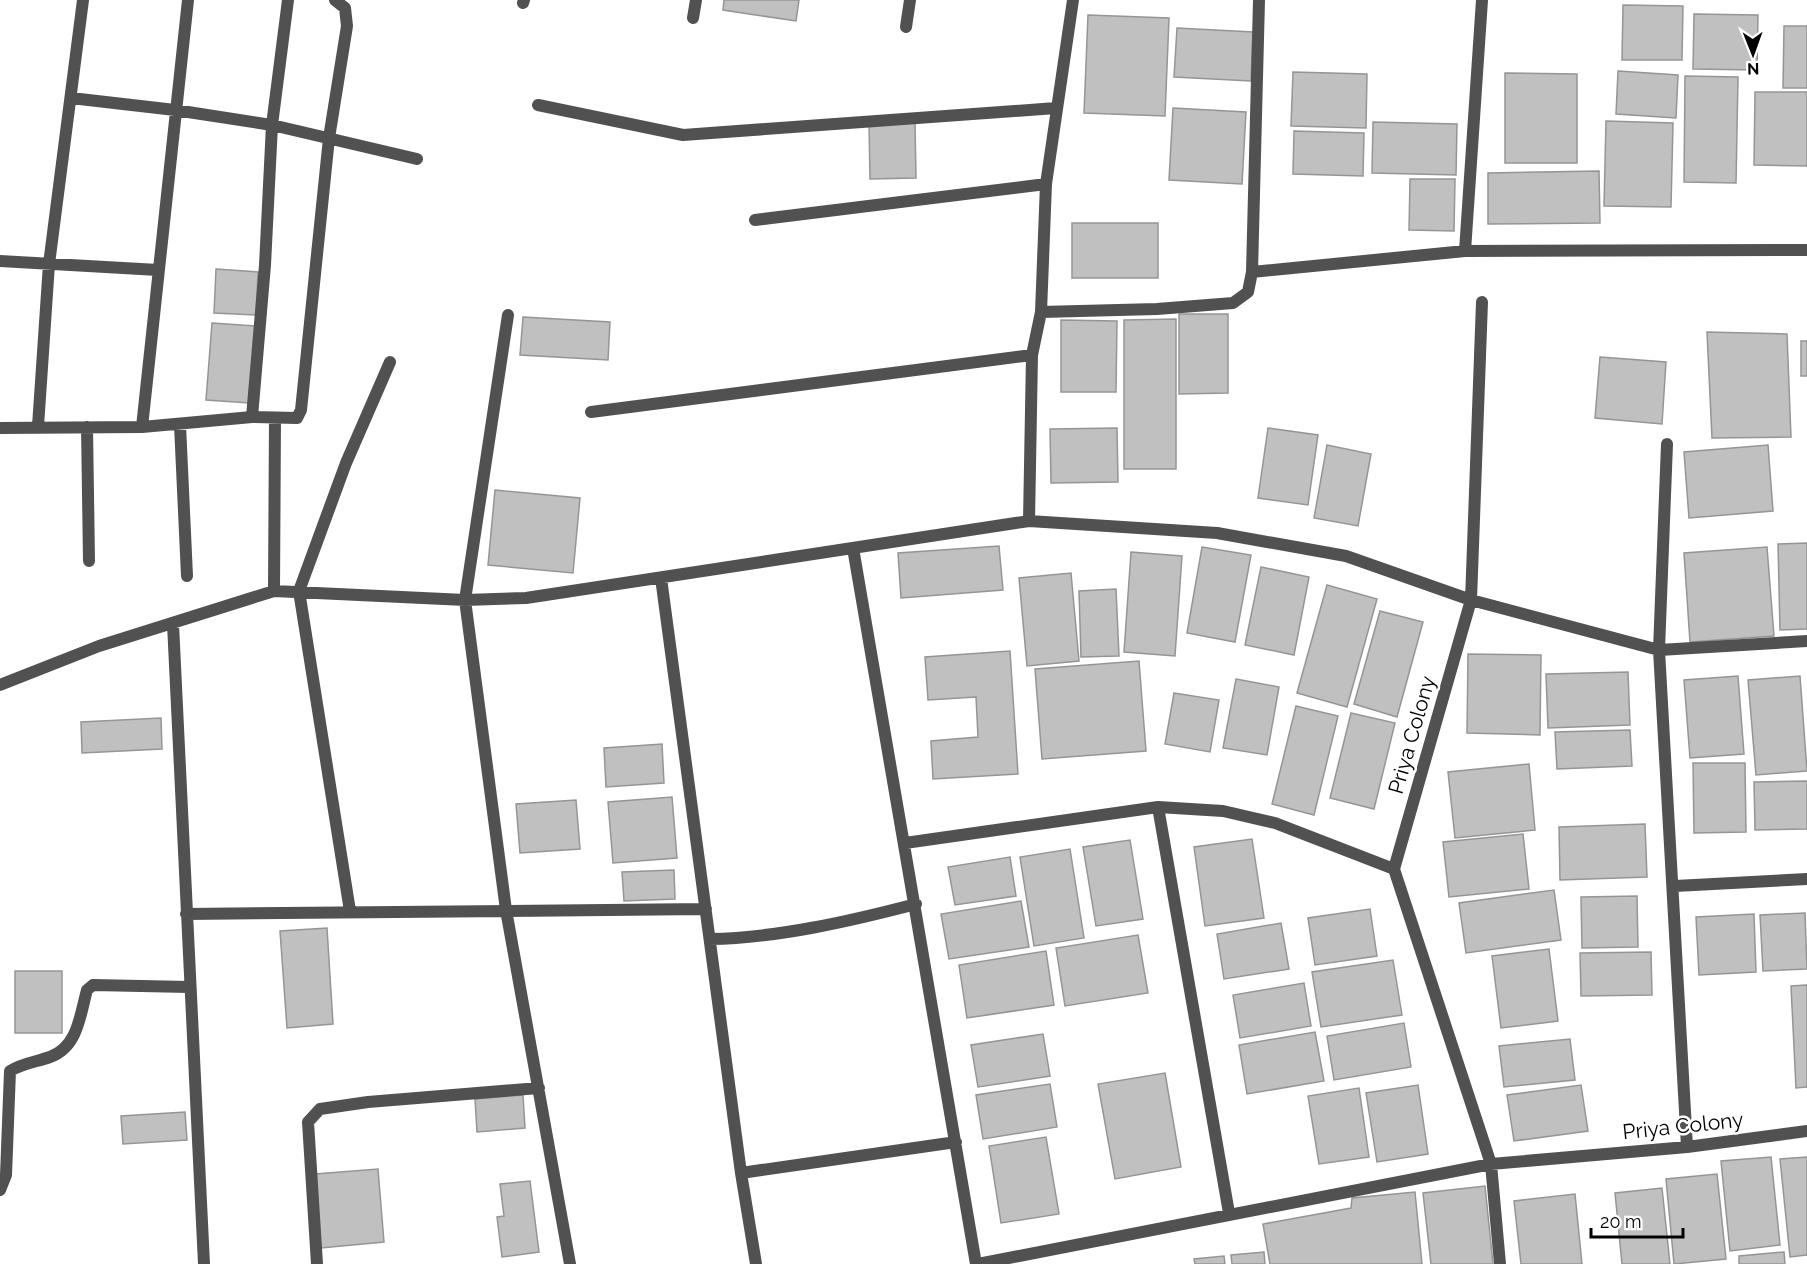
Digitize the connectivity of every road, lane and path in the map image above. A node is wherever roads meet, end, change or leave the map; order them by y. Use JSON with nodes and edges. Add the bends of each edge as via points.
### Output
{"nodes":[{"id":1,"x":83,"y":0,"type":"edge"},
{"id":2,"x":188,"y":0,"type":"edge"},
{"id":3,"x":288,"y":0,"type":"edge"},
{"id":4,"x":335,"y":0,"type":"edge"},
{"id":5,"x":696,"y":0,"type":"edge"},
{"id":6,"x":910,"y":0,"type":"edge"},
{"id":7,"x":1073,"y":0,"type":"edge"},
{"id":8,"x":1259,"y":0,"type":"edge"},
{"id":9,"x":1482,"y":0,"type":"edge"},
{"id":10,"x":693,"y":18,"type":"dead end"},
{"id":11,"x":906,"y":27,"type":"dead end"},
{"id":12,"x":71,"y":98,"type":"junction"},
{"id":13,"x":538,"y":105,"type":"dead end"},
{"id":14,"x":1056,"y":108,"type":"junction"},
{"id":15,"x":175,"y":110,"type":"junction"},
{"id":16,"x":272,"y":125,"type":"junction"},
{"id":17,"x":329,"y":138,"type":"junction"},
{"id":18,"x":417,"y":159,"type":"dead end"},
{"id":19,"x":1046,"y":184,"type":"junction"},
{"id":20,"x":755,"y":220,"type":"dead end"},
{"id":21,"x":1807,"y":250,"type":"edge"},
{"id":22,"x":1465,"y":251,"type":"junction"},
{"id":23,"x":0,"y":261,"type":"edge"},
{"id":24,"x":49,"y":264,"type":"junction"},
{"id":25,"x":158,"y":270,"type":"junction"},
{"id":26,"x":1251,"y":272,"type":"junction"},
{"id":27,"x":1482,"y":302,"type":"dead end"},
{"id":28,"x":1041,"y":312,"type":"junction"},
{"id":29,"x":508,"y":315,"type":"dead end"},
{"id":30,"x":1032,"y":355,"type":"junction"},
{"id":31,"x":390,"y":362,"type":"dead end"},
{"id":32,"x":591,"y":412,"type":"dead end"},
{"id":33,"x":252,"y":417,"type":"junction"},
{"id":34,"x":275,"y":418,"type":"junction"},
{"id":35,"x":180,"y":425,"type":"junction"},
{"id":36,"x":38,"y":426,"type":"junction"},
{"id":37,"x":87,"y":427,"type":"junction"},
{"id":38,"x":142,"y":427,"type":"junction"},
{"id":39,"x":0,"y":428,"type":"edge"},
{"id":40,"x":1667,"y":444,"type":"dead end"},
{"id":41,"x":1029,"y":521,"type":"junction"},
{"id":42,"x":853,"y":548,"type":"junction"},
{"id":43,"x":89,"y":561,"type":"dead end"},
{"id":44,"x":187,"y":576,"type":"dead end"},
{"id":45,"x":661,"y":578,"type":"junction"},
{"id":46,"x":274,"y":591,"type":"junction"},
{"id":47,"x":299,"y":591,"type":"junction"},
{"id":48,"x":465,"y":600,"type":"junction"},
{"id":49,"x":1471,"y":600,"type":"junction"},
{"id":50,"x":173,"y":624,"type":"junction"},
{"id":51,"x":1807,"y":641,"type":"edge"},
{"id":52,"x":1659,"y":650,"type":"junction"},
{"id":53,"x":0,"y":685,"type":"edge"},
{"id":54,"x":1158,"y":807,"type":"junction"},
{"id":55,"x":905,"y":843,"type":"junction"},
{"id":56,"x":1395,"y":869,"type":"junction"},
{"id":57,"x":1807,"y":879,"type":"edge"},
{"id":58,"x":1675,"y":886,"type":"junction"},
{"id":59,"x":916,"y":904,"type":"junction"},
{"id":60,"x":706,"y":909,"type":"junction"},
{"id":61,"x":506,"y":910,"type":"junction"},
{"id":62,"x":350,"y":911,"type":"junction"},
{"id":63,"x":186,"y":914,"type":"junction"},
{"id":64,"x":710,"y":939,"type":"junction"},
{"id":65,"x":189,"y":987,"type":"junction"},
{"id":66,"x":539,"y":1088,"type":"junction"},
{"id":67,"x":1807,"y":1131,"type":"edge"},
{"id":68,"x":956,"y":1142,"type":"junction"},
{"id":69,"x":1688,"y":1147,"type":"junction"},
{"id":70,"x":1491,"y":1164,"type":"junction"},
{"id":71,"x":741,"y":1173,"type":"junction"},
{"id":72,"x":0,"y":1190,"type":"edge"},
{"id":73,"x":1229,"y":1213,"type":"junction"},
{"id":74,"x":204,"y":1264,"type":"edge"},
{"id":75,"x":316,"y":1264,"type":"edge"},
{"id":76,"x":570,"y":1264,"type":"edge"},
{"id":77,"x":756,"y":1264,"type":"edge"},
{"id":78,"x":977,"y":1264,"type":"edge"},
{"id":79,"x":1500,"y":1264,"type":"edge"}],
"edges":[{"from":1,"to":12,"type":"street"},
{"from":2,"to":15,"type":"street"},
{"from":3,"to":16,"type":"street"},
{"from":4,"to":17,"type":"street","via":[[345,8],[347,26]]},
{"from":5,"to":10,"type":"street"},
{"from":6,"to":11,"type":"street"},
{"from":7,"to":14,"type":"street"},
{"from":8,"to":26,"type":"street"},
{"from":9,"to":22,"type":"street"},
{"from":12,"to":15,"type":"street"},
{"from":12,"to":24,"type":"street"},
{"from":13,"to":14,"type":"street","via":[[683,135]]},
{"from":14,"to":19,"type":"street"},
{"from":15,"to":16,"type":"street"},
{"from":15,"to":25,"type":"street"},
{"from":16,"to":17,"type":"street"},
{"from":16,"to":33,"type":"street"},
{"from":17,"to":18,"type":"street"},
{"from":17,"to":34,"type":"street","via":[[301,410],[297,418]]},
{"from":19,"to":20,"type":"street"},
{"from":19,"to":28,"type":"street"},
{"from":21,"to":22,"type":"street"},
{"from":22,"to":26,"type":"street"},
{"from":23,"to":24,"type":"street"},
{"from":24,"to":25,"type":"street"},
{"from":24,"to":36,"type":"street"},
{"from":25,"to":38,"type":"street"},
{"from":26,"to":28,"type":"street","via":[[1248,292],[1233,303]]},
{"from":27,"to":49,"type":"street","name":"Priya Colony"},
{"from":28,"to":30,"type":"street"},
{"from":29,"to":48,"type":"street"},
{"from":30,"to":32,"type":"street"},
{"from":30,"to":41,"type":"street"},
{"from":31,"to":47,"type":"street","via":[[346,463]]},
{"from":33,"to":34,"type":"street"},
{"from":33,"to":35,"type":"street"},
{"from":34,"to":46,"type":"street"},
{"from":35,"to":38,"type":"street"},
{"from":35,"to":44,"type":"street"},
{"from":36,"to":37,"type":"street"},
{"from":36,"to":39,"type":"street"},
{"from":37,"to":38,"type":"street"},
{"from":37,"to":43,"type":"street"},
{"from":40,"to":52,"type":"street"},
{"from":41,"to":42,"type":"street"},
{"from":41,"to":49,"type":"street","via":[[1217,533],[1346,556]]},
{"from":42,"to":45,"type":"street"},
{"from":42,"to":55,"type":"street"},
{"from":45,"to":48,"type":"street","via":[[526,598]]},
{"from":45,"to":60,"type":"street"},
{"from":46,"to":47,"type":"street"},
{"from":46,"to":50,"type":"street"},
{"from":47,"to":48,"type":"street"},
{"from":47,"to":62,"type":"street"},
{"from":48,"to":61,"type":"street"},
{"from":49,"to":52,"type":"street"},
{"from":49,"to":56,"type":"street","name":"Priya Colony"},
{"from":50,"to":53,"type":"street","via":[[99,646]]},
{"from":50,"to":63,"type":"street"},
{"from":51,"to":52,"type":"street"},
{"from":52,"to":58,"type":"street"},
{"from":54,"to":55,"type":"street"},
{"from":54,"to":56,"type":"street","via":[[1223,811],[1275,822]]},
{"from":54,"to":73,"type":"street"},
{"from":55,"to":59,"type":"street"},
{"from":56,"to":70,"type":"street"},
{"from":57,"to":58,"type":"street"},
{"from":58,"to":69,"type":"street"},
{"from":59,"to":64,"type":"street","via":[[739,939]]},
{"from":59,"to":68,"type":"street"},
{"from":60,"to":61,"type":"street"},
{"from":60,"to":64,"type":"street"},
{"from":61,"to":62,"type":"street"},
{"from":61,"to":66,"type":"street"},
{"from":62,"to":63,"type":"street"},
{"from":63,"to":65,"type":"street"},
{"from":64,"to":71,"type":"street"},
{"from":65,"to":72,"type":"street","via":[[93,985],[87,990],[72,1042],[52,1057],[10,1071],[6,1175]]},
{"from":65,"to":74,"type":"street"},
{"from":66,"to":75,"type":"street","via":[[320,1109],[308,1122]]},
{"from":66,"to":76,"type":"street"},
{"from":67,"to":69,"type":"street","name":"Priya Colony"},
{"from":68,"to":71,"type":"street"},
{"from":68,"to":78,"type":"street"},
{"from":69,"to":70,"type":"street","name":"Priya Colony"},
{"from":70,"to":73,"type":"street","name":"Priya Colony"},
{"from":70,"to":79,"type":"street"},
{"from":71,"to":77,"type":"street"},
{"from":73,"to":78,"type":"street","name":"Priya Colony"}]}
